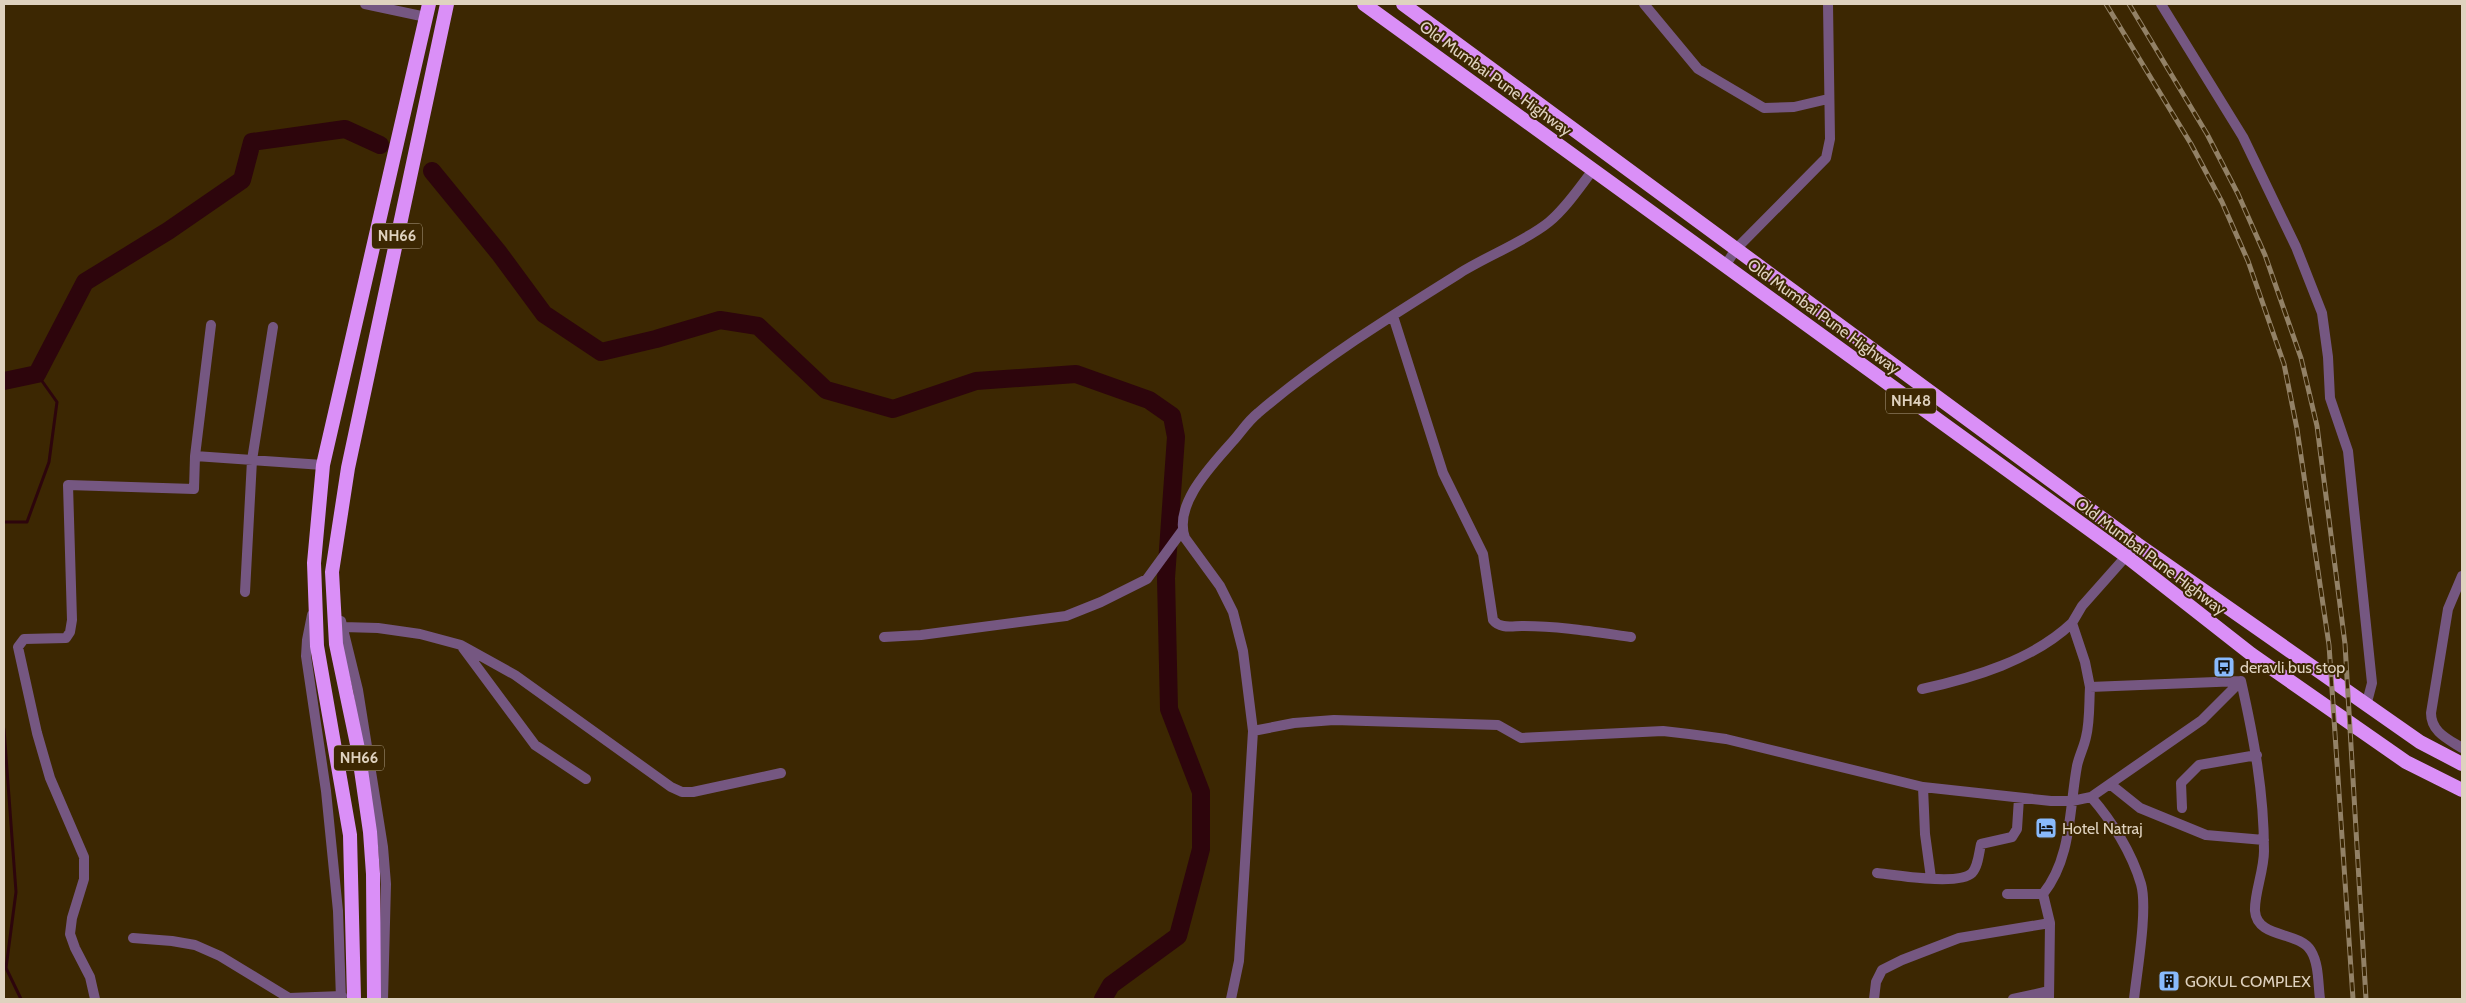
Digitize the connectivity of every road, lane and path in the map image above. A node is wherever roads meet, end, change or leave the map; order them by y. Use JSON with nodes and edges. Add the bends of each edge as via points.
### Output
{"nodes":[{"id":1,"x":365,"y":4,"type":"edge"},
{"id":2,"x":447,"y":4,"type":"edge"},
{"id":3,"x":1364,"y":4,"type":"edge"},
{"id":4,"x":1403,"y":4,"type":"edge"},
{"id":5,"x":1644,"y":4,"type":"edge"},
{"id":6,"x":1828,"y":4,"type":"edge"},
{"id":7,"x":2161,"y":4,"type":"edge"},
{"id":8,"x":427,"y":10,"type":"edge"},
{"id":9,"x":1828,"y":99,"type":"junction"},
{"id":10,"x":1593,"y":170,"type":"junction"},
{"id":11,"x":1736,"y":249,"type":"junction"},
{"id":12,"x":1725,"y":266,"type":"junction"},
{"id":13,"x":1393,"y":316,"type":"junction"},
{"id":14,"x":211,"y":325,"type":"dead end"},
{"id":15,"x":273,"y":327,"type":"dead end"},
{"id":16,"x":195,"y":456,"type":"junction"},
{"id":17,"x":252,"y":460,"type":"junction"},
{"id":18,"x":322,"y":465,"type":"junction"},
{"id":19,"x":1180,"y":535,"type":"junction"},
{"id":20,"x":2137,"y":544,"type":"junction"},
{"id":21,"x":2126,"y":556,"type":"junction"},
{"id":22,"x":2462,"y":576,"type":"edge"},
{"id":23,"x":245,"y":592,"type":"dead end"},
{"id":24,"x":333,"y":597,"type":"junction"},
{"id":25,"x":315,"y":601,"type":"junction"},
{"id":26,"x":2072,"y":623,"type":"junction"},
{"id":27,"x":343,"y":628,"type":"junction"},
{"id":28,"x":2258,"y":630,"type":"junction"},
{"id":29,"x":884,"y":637,"type":"dead end"},
{"id":30,"x":1631,"y":637,"type":"dead end"},
{"id":31,"x":461,"y":645,"type":"junction"},
{"id":32,"x":2243,"y":648,"type":"junction"},
{"id":33,"x":2241,"y":682,"type":"junction"},
{"id":34,"x":2090,"y":687,"type":"junction"},
{"id":35,"x":1922,"y":689,"type":"dead end"},
{"id":36,"x":2366,"y":706,"type":"junction"},
{"id":37,"x":1253,"y":731,"type":"junction"},
{"id":38,"x":2462,"y":748,"type":"edge"},
{"id":39,"x":2258,"y":755,"type":"junction"},
{"id":40,"x":2462,"y":764,"type":"edge"},
{"id":41,"x":782,"y":773,"type":"dead end"},
{"id":42,"x":586,"y":779,"type":"dead end"},
{"id":43,"x":2110,"y":784,"type":"junction"},
{"id":44,"x":1923,"y":787,"type":"junction"},
{"id":45,"x":2462,"y":790,"type":"edge"},
{"id":46,"x":2091,"y":797,"type":"junction"},
{"id":47,"x":2019,"y":798,"type":"junction"},
{"id":48,"x":2072,"y":801,"type":"junction"},
{"id":49,"x":2182,"y":808,"type":"dead end"},
{"id":50,"x":2264,"y":840,"type":"junction"},
{"id":51,"x":1877,"y":872,"type":"dead end"},
{"id":52,"x":1931,"y":878,"type":"junction"},
{"id":53,"x":2007,"y":894,"type":"dead end"},
{"id":54,"x":2043,"y":894,"type":"junction"},
{"id":55,"x":2050,"y":923,"type":"junction"},
{"id":56,"x":133,"y":938,"type":"dead end"},
{"id":57,"x":2049,"y":995,"type":"edge"},
{"id":58,"x":346,"y":998,"type":"edge"},
{"id":59,"x":95,"y":999,"type":"edge"},
{"id":60,"x":289,"y":999,"type":"edge"},
{"id":61,"x":374,"y":999,"type":"edge"},
{"id":62,"x":384,"y":999,"type":"edge"},
{"id":63,"x":1231,"y":999,"type":"edge"},
{"id":64,"x":1874,"y":999,"type":"edge"},
{"id":65,"x":2013,"y":999,"type":"edge"},
{"id":66,"x":2134,"y":999,"type":"edge"},
{"id":67,"x":2320,"y":999,"type":"edge"}],
"edges":[{"from":1,"to":8,"type":"street"},
{"from":2,"to":24,"type":"highway","number":"NH66","via":[[348,468],[332,572]]},
{"from":3,"to":10,"type":"highway","name":"Old Mumbai Pune Highway","number":"NH48"},
{"from":4,"to":11,"type":"highway","name":"Old Mumbai Pune Highway","number":"NH48"},
{"from":5,"to":9,"type":"street","via":[[1698,69],[1764,108],[1794,107]]},
{"from":6,"to":9,"type":"street"},
{"from":7,"to":36,"type":"street","via":[[2243,137],[2296,246],[2322,313],[2330,398],[2348,451],[2372,683]]},
{"from":8,"to":18,"type":"highway","number":"NH66"},
{"from":9,"to":11,"type":"street","via":[[1830,139],[1826,158]]},
{"from":10,"to":12,"type":"highway","name":"Old Mumbai Pune Highway","number":"NH48"},
{"from":10,"to":13,"type":"street","via":[[1548,222]]},
{"from":11,"to":12,"type":"street"},
{"from":11,"to":20,"type":"highway","name":"Old Mumbai Pune Highway","number":"NH48"},
{"from":12,"to":21,"type":"highway","name":"Old Mumbai Pune Highway","number":"NH48"},
{"from":13,"to":19,"type":"street","via":[[1318,366],[1256,414],[1199,479],[1189,500]]},
{"from":13,"to":30,"type":"street","via":[[1442,473],[1482,554],[1493,620],[1504,626],[1544,626]]},
{"from":14,"to":16,"type":"street"},
{"from":15,"to":17,"type":"street"},
{"from":16,"to":17,"type":"street"},
{"from":16,"to":59,"type":"street","via":[[194,489],[68,484],[70,632],[66,638],[24,639],[18,647],[50,778],[84,857],[84,880],[70,934],[90,977]]},
{"from":17,"to":18,"type":"street"},
{"from":17,"to":23,"type":"street"},
{"from":18,"to":25,"type":"highway","number":"NH66","via":[[314,563]]},
{"from":19,"to":29,"type":"street","via":[[1147,579],[1066,616]]},
{"from":19,"to":37,"type":"street","via":[[1220,586],[1233,612],[1243,651]]},
{"from":20,"to":21,"type":"street"},
{"from":20,"to":28,"type":"highway","name":"Old Mumbai Pune Highway","number":"NH48"},
{"from":21,"to":26,"type":"street","via":[[2082,606]]},
{"from":21,"to":32,"type":"highway","name":"Old Mumbai Pune Highway","number":"NH48"},
{"from":22,"to":38,"type":"street","via":[[2448,609],[2431,712],[2434,727]]},
{"from":24,"to":27,"type":"street"},
{"from":24,"to":61,"type":"highway","number":"NH66","via":[[336,644],[358,749],[370,832]]},
{"from":25,"to":58,"type":"highway","number":"NH66","via":[[317,646],[350,835]]},
{"from":25,"to":58,"type":"street","via":[[306,656],[326,791]]},
{"from":26,"to":34,"type":"street"},
{"from":26,"to":35,"type":"street","via":[[2061,634],[2003,666],[1956,682]]},
{"from":27,"to":31,"type":"street","via":[[378,628],[420,634]]},
{"from":27,"to":62,"type":"street","via":[[358,690],[384,847]]},
{"from":28,"to":32,"type":"highway"},
{"from":28,"to":36,"type":"highway","name":"Old Mumbai Pune Highway","number":"NH48"},
{"from":31,"to":41,"type":"street","via":[[515,675],[682,792]]},
{"from":31,"to":42,"type":"street","via":[[535,745]]},
{"from":32,"to":45,"type":"highway","name":"Old Mumbai Pune Highway","number":"NH48","via":[[2406,762]]},
{"from":33,"to":34,"type":"street"},
{"from":33,"to":39,"type":"street"},
{"from":33,"to":43,"type":"street","via":[[2202,720]]},
{"from":34,"to":48,"type":"street","via":[[2086,736],[2077,764]]},
{"from":36,"to":40,"type":"highway","name":"Old Mumbai Pune Highway","number":"NH48","via":[[2420,742]]},
{"from":37,"to":44,"type":"street","via":[[1334,720],[1498,725],[1521,738],[1663,731],[1726,739]]},
{"from":37,"to":63,"type":"street","via":[[1239,961]]},
{"from":39,"to":49,"type":"street","via":[[2200,765],[2181,783]]},
{"from":39,"to":50,"type":"street"},
{"from":43,"to":46,"type":"street"},
{"from":43,"to":50,"type":"street","via":[[2140,808],[2206,835]]},
{"from":44,"to":47,"type":"street"},
{"from":44,"to":52,"type":"street"},
{"from":46,"to":48,"type":"street"},
{"from":46,"to":66,"type":"street","via":[[2108,816],[2141,884],[2144,905]]},
{"from":47,"to":48,"type":"street"},
{"from":47,"to":52,"type":"street","via":[[2017,829],[2012,837],[1981,844],[1976,866],[1963,879]]},
{"from":48,"to":54,"type":"street","via":[[2063,858]]},
{"from":50,"to":67,"type":"street","via":[[2264,864],[2255,911],[2258,920],[2265,927],[2306,943],[2316,964]]},
{"from":51,"to":52,"type":"street"},
{"from":53,"to":54,"type":"street"},
{"from":54,"to":55,"type":"street"},
{"from":55,"to":57,"type":"street"},
{"from":55,"to":64,"type":"street","via":[[1959,938],[1902,960],[1882,970],[1876,982]]},
{"from":56,"to":60,"type":"street","via":[[195,945],[220,956]]},
{"from":57,"to":65,"type":"street"},
{"from":58,"to":60,"type":"street"}]}
